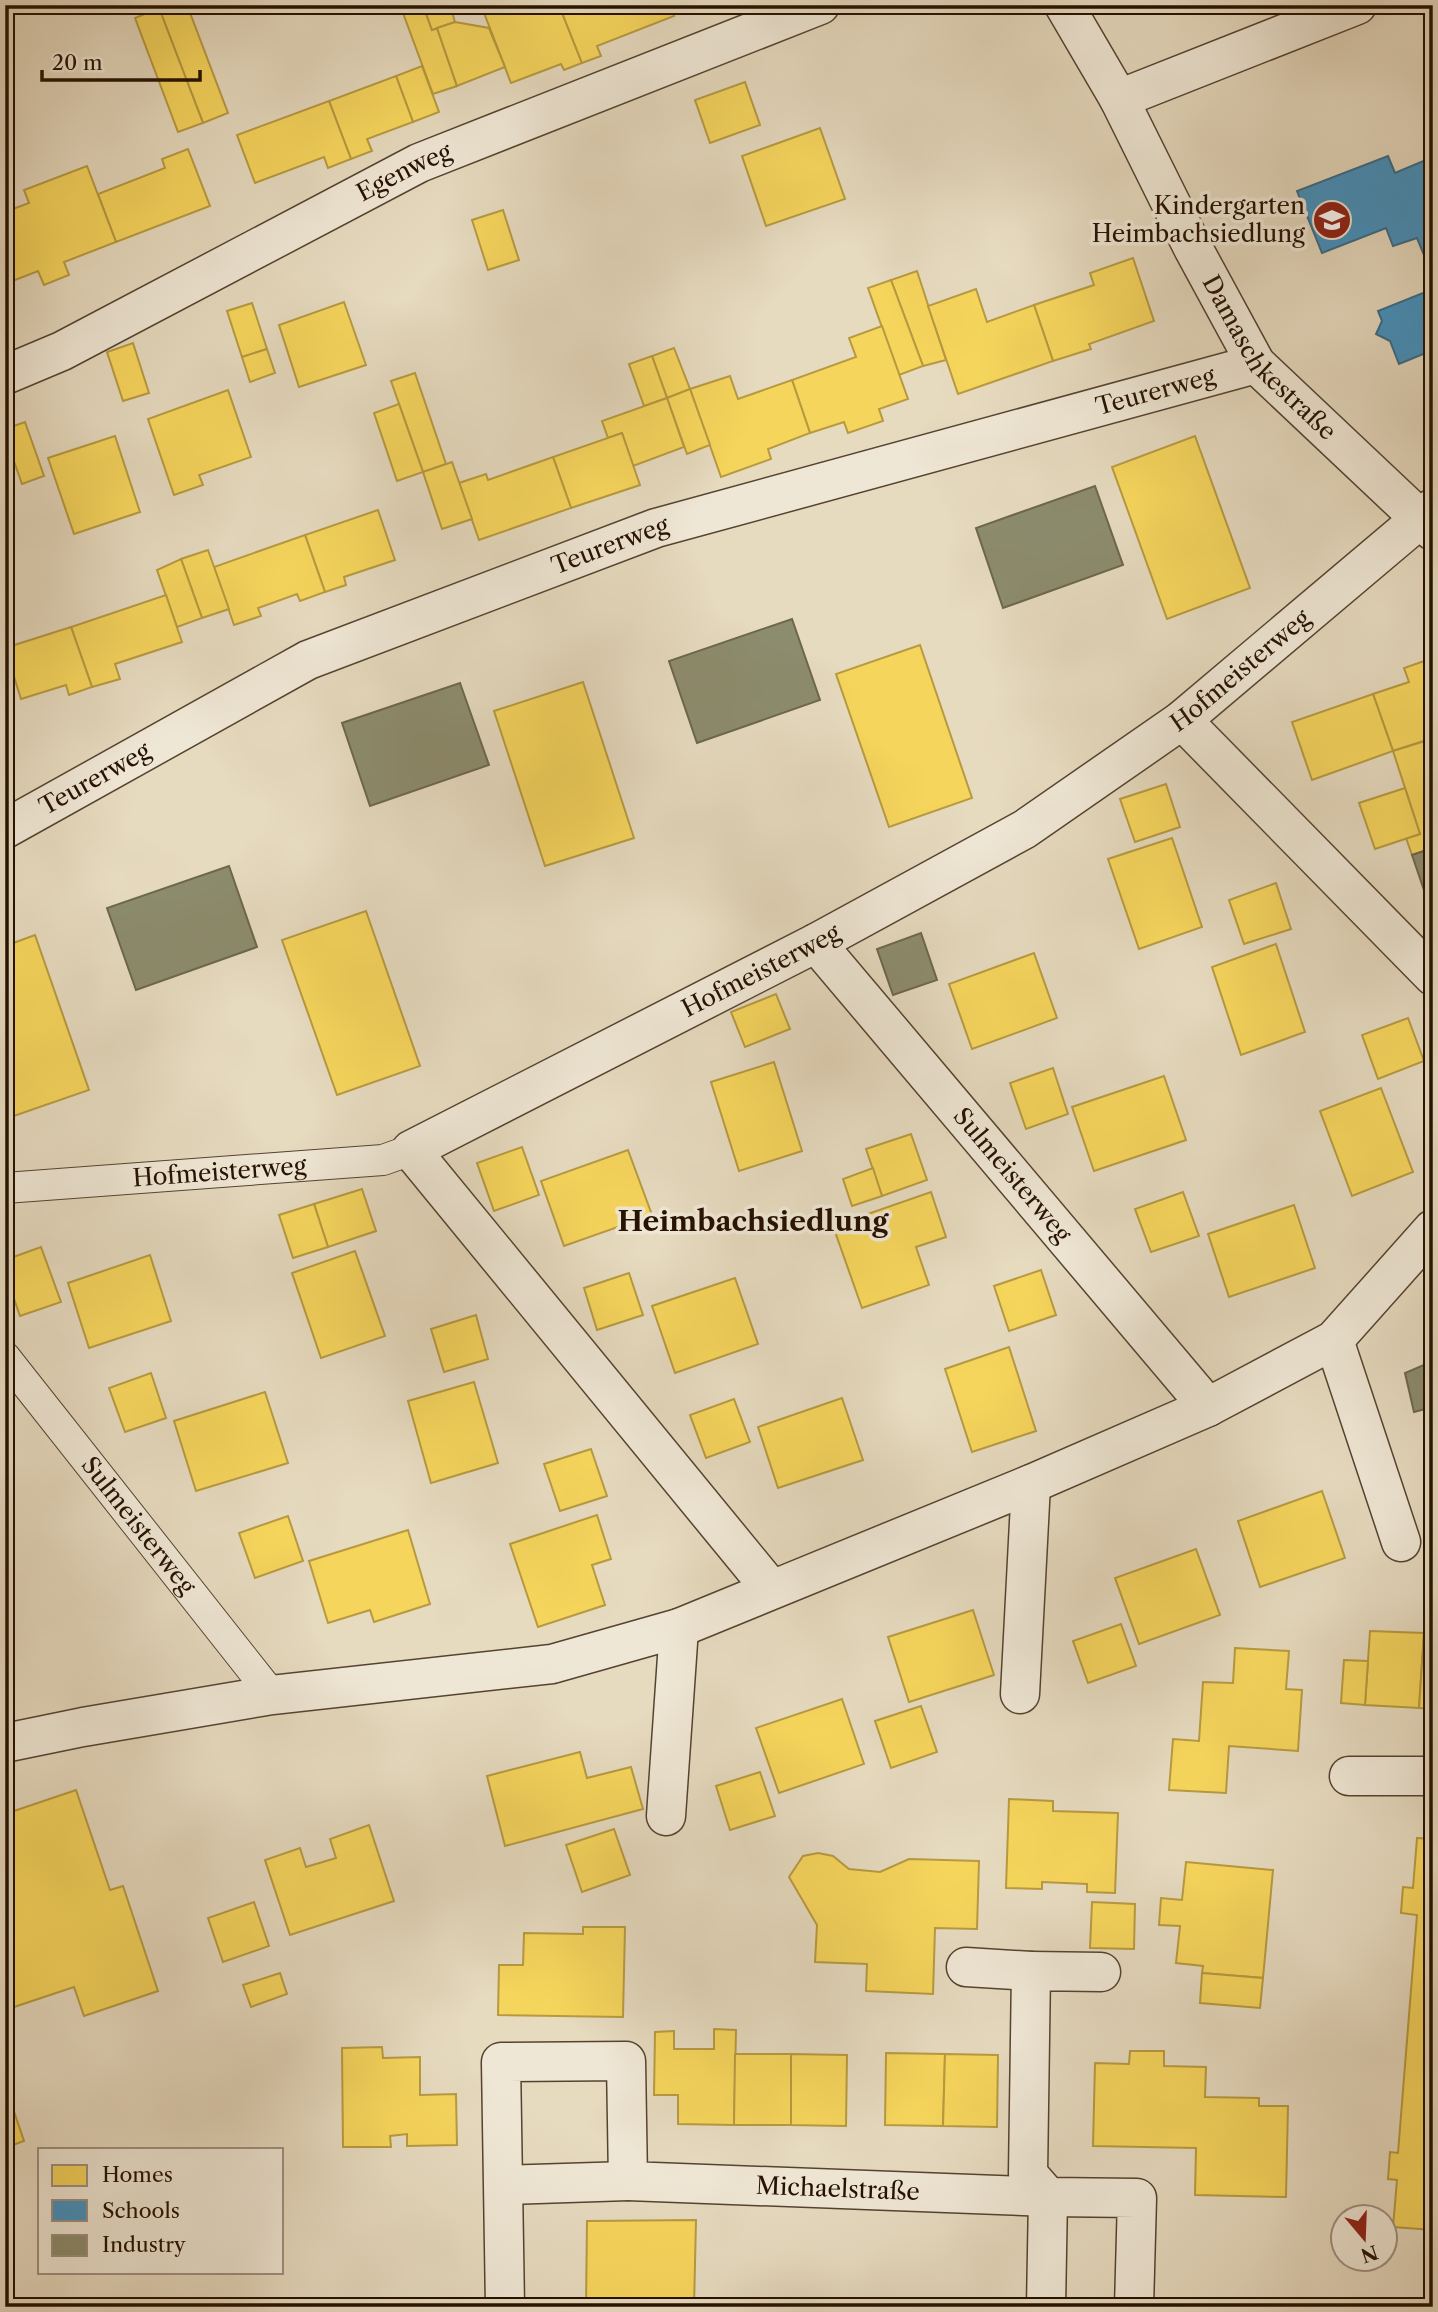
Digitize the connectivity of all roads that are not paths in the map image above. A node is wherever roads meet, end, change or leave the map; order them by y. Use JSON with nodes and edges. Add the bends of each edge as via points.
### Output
{"nodes":[{"id":1,"x":820,"y":5,"type":"edge"},
{"id":2,"x":1064,"y":5,"type":"edge"},
{"id":3,"x":1357,"y":5,"type":"edge"},
{"id":4,"x":1119,"y":99,"type":"junction"},
{"id":5,"x":1256,"y":364,"type":"junction"},
{"id":6,"x":5,"y":374,"type":"edge"},
{"id":7,"x":1429,"y":520,"type":"edge"},
{"id":8,"x":1182,"y":720,"type":"junction"},
{"id":9,"x":5,"y":829,"type":"edge"},
{"id":10,"x":816,"y":943,"type":"junction"},
{"id":11,"x":1433,"y":976,"type":"edge"},
{"id":12,"x":411,"y":1150,"type":"junction"},
{"id":13,"x":5,"y":1188,"type":"edge"},
{"id":14,"x":1433,"y":1229,"type":"edge"},
{"id":15,"x":1334,"y":1340,"type":"junction"},
{"id":16,"x":5,"y":1357,"type":"edge"},
{"id":17,"x":1208,"y":1408,"type":"junction"},
{"id":18,"x":1031,"y":1485,"type":"junction"},
{"id":19,"x":1401,"y":1542,"type":"dead end"},
{"id":20,"x":771,"y":1589,"type":"junction"},
{"id":21,"x":679,"y":1628,"type":"junction"},
{"id":22,"x":1020,"y":1694,"type":"dead end"},
{"id":23,"x":272,"y":1695,"type":"junction"},
{"id":24,"x":5,"y":1743,"type":"edge"},
{"id":25,"x":1349,"y":1776,"type":"dead end"},
{"id":26,"x":1433,"y":1776,"type":"edge"},
{"id":27,"x":666,"y":1816,"type":"dead end"},
{"id":28,"x":966,"y":1967,"type":"dead end"},
{"id":29,"x":1031,"y":1970,"type":"junction"},
{"id":30,"x":1101,"y":1972,"type":"dead end"},
{"id":31,"x":628,"y":2182,"type":"junction"},
{"id":32,"x":504,"y":2185,"type":"junction"},
{"id":33,"x":1048,"y":2197,"type":"junction"},
{"id":34,"x":505,"y":2307,"type":"edge"},
{"id":35,"x":1046,"y":2307,"type":"edge"},
{"id":36,"x":1134,"y":2307,"type":"edge"}],
"edges":[{"from":1,"to":6,"type":"street","name":"Egenweg","via":[[419,163],[62,351]]},
{"from":2,"to":4,"type":"street","name":"Damaschkestraße"},
{"from":3,"to":4,"type":"street"},
{"from":4,"to":5,"type":"street","name":"Damaschkestraße"},
{"from":5,"to":7,"type":"street","name":"Damaschkestraße"},
{"from":5,"to":9,"type":"street","name":"Teurerweg","via":[[656,528],[308,660]]},
{"from":7,"to":8,"type":"street","name":"Hofmeisterweg"},
{"from":8,"to":10,"type":"street","name":"Hofmeisterweg","via":[[1025,829]]},
{"from":8,"to":11,"type":"street"},
{"from":10,"to":12,"type":"street","name":"Hofmeisterweg"},
{"from":10,"to":17,"type":"street","name":"Sulmeisterweg"},
{"from":12,"to":13,"type":"lane","name":"Hofmeisterweg","via":[[383,1160]]},
{"from":12,"to":20,"type":"street"},
{"from":14,"to":15,"type":"street"},
{"from":15,"to":17,"type":"street"},
{"from":15,"to":19,"type":"street"},
{"from":16,"to":23,"type":"lane","name":"Sulmeisterweg"},
{"from":17,"to":18,"type":"street"},
{"from":18,"to":20,"type":"street"},
{"from":18,"to":22,"type":"street"},
{"from":20,"to":21,"type":"street"},
{"from":21,"to":23,"type":"street","via":[[552,1664]]},
{"from":21,"to":27,"type":"street"},
{"from":23,"to":24,"type":"street"},
{"from":25,"to":26,"type":"street"},
{"from":28,"to":29,"type":"street"},
{"from":29,"to":30,"type":"street"},
{"from":29,"to":33,"type":"street","via":[[1028,2174]]},
{"from":31,"to":32,"type":"street","name":"Michaelstraße"},
{"from":31,"to":32,"type":"street","via":[[626,2061],[501,2062]]},
{"from":31,"to":33,"type":"street","name":"Michaelstraße"},
{"from":32,"to":34,"type":"street"},
{"from":33,"to":35,"type":"street"},
{"from":33,"to":36,"type":"street","name":"Michaelstraße","via":[[1137,2198]]}]}
